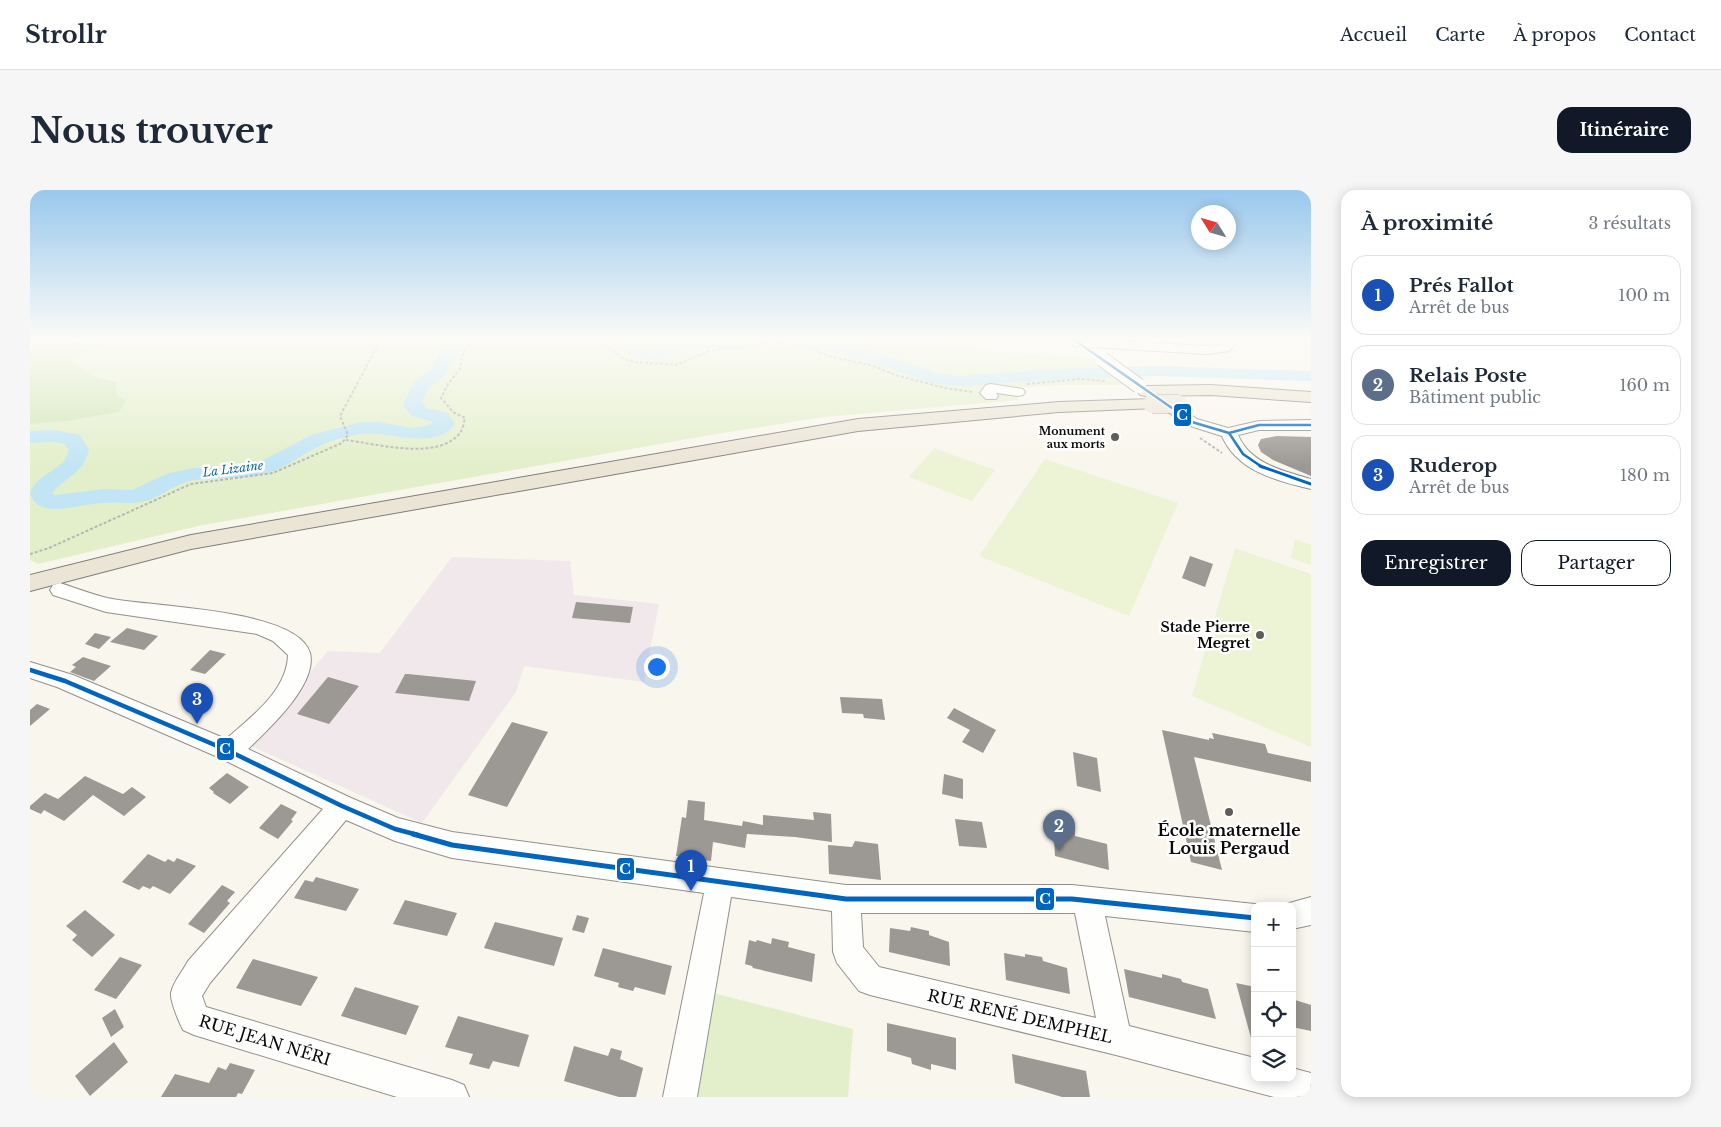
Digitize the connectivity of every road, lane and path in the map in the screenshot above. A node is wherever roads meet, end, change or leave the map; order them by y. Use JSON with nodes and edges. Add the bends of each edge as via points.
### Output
{"nodes":[{"id":1,"x":358,"y":381,"type":"edge"},
{"id":2,"x":450,"y":381,"type":"edge"},
{"id":3,"x":919,"y":381,"type":"edge"},
{"id":4,"x":1050,"y":381,"type":"edge"},
{"id":5,"x":1133,"y":381,"type":"edge"},
{"id":6,"x":1011,"y":390,"type":"joint"},
{"id":7,"x":989,"y":395,"type":"joint"},
{"id":8,"x":1311,"y":397,"type":"edge"},
{"id":9,"x":1157,"y":399,"type":"junction"},
{"id":10,"x":1311,"y":407,"type":"edge"},
{"id":11,"x":1311,"y":426,"type":"edge"},
{"id":12,"x":1229,"y":433,"type":"junction"},
{"id":13,"x":346,"y":440,"type":"junction"},
{"id":14,"x":1311,"y":484,"type":"edge"},
{"id":15,"x":30,"y":554,"type":"edge"},
{"id":16,"x":30,"y":583,"type":"edge"},
{"id":17,"x":60,"y":590,"type":"dead end"},
{"id":18,"x":30,"y":670,"type":"edge"},
{"id":19,"x":229,"y":751,"type":"junction"},
{"id":20,"x":342,"y":806,"type":"junction"},
{"id":21,"x":720,"y":882,"type":"junction"},
{"id":22,"x":846,"y":899,"type":"junction"},
{"id":23,"x":1088,"y":900,"type":"junction"},
{"id":24,"x":1311,"y":911,"type":"edge"},
{"id":25,"x":1296,"y":913,"type":"edge"},
{"id":26,"x":1251,"y":918,"type":"edge"},
{"id":27,"x":1116,"y":1039,"type":"junction"},
{"id":28,"x":1251,"y":1075,"type":"edge"},
{"id":29,"x":1280,"y":1082,"type":"edge"},
{"id":30,"x":1311,"y":1090,"type":"edge"},
{"id":31,"x":452,"y":1097,"type":"edge"},
{"id":32,"x":680,"y":1097,"type":"edge"}],
"edges":[{"from":1,"to":13,"type":"path","via":[[340,416],[348,436]]},
{"from":2,"to":13,"type":"path","via":[[441,398],[453,412],[465,418],[461,432],[445,445],[427,449],[403,448]]},
{"from":3,"to":7,"type":"path"},
{"from":4,"to":6,"type":"path","via":[[1011,386]]},
{"from":5,"to":9,"type":"street","bridge":true},
{"from":6,"to":7,"type":"street","via":[[991,388]]},
{"from":8,"to":9,"type":"main road","via":[[1211,390]]},
{"from":9,"to":10,"type":"main road"},
{"from":9,"to":12,"type":"street","via":[[1192,422]]},
{"from":9,"to":16,"type":"main road","via":[[858,424],[191,542]]},
{"from":11,"to":12,"type":"street","via":[[1259,425]]},
{"from":12,"to":14,"type":"street","via":[[1231,443],[1240,453],[1260,467]]},
{"from":13,"to":15,"type":"path","via":[[273,473],[191,484]]},
{"from":17,"to":19,"type":"street","via":[[106,605],[257,626],[290,641],[299,653],[298,671],[289,690]]},
{"from":18,"to":19,"type":"street","via":[[64,681]]},
{"from":19,"to":20,"type":"street"},
{"from":20,"to":21,"type":"street","via":[[395,829],[452,845]]},
{"from":20,"to":31,"type":"street","name":"RUE JEAN NÉRI","via":[[199,972],[186,994],[194,1019]]},
{"from":21,"to":22,"type":"street"},
{"from":21,"to":32,"type":"street"},
{"from":22,"to":23,"type":"street"},
{"from":22,"to":27,"type":"street","name":"RUE RENÉ DEMPHEL","via":[[848,952],[870,980]]},
{"from":23,"to":26,"type":"street"},
{"from":23,"to":27,"type":"street"},
{"from":24,"to":25,"type":"street"},
{"from":27,"to":28,"type":"street","name":"RUE RENÉ DEMPHEL"},
{"from":29,"to":30,"type":"street"}]}
